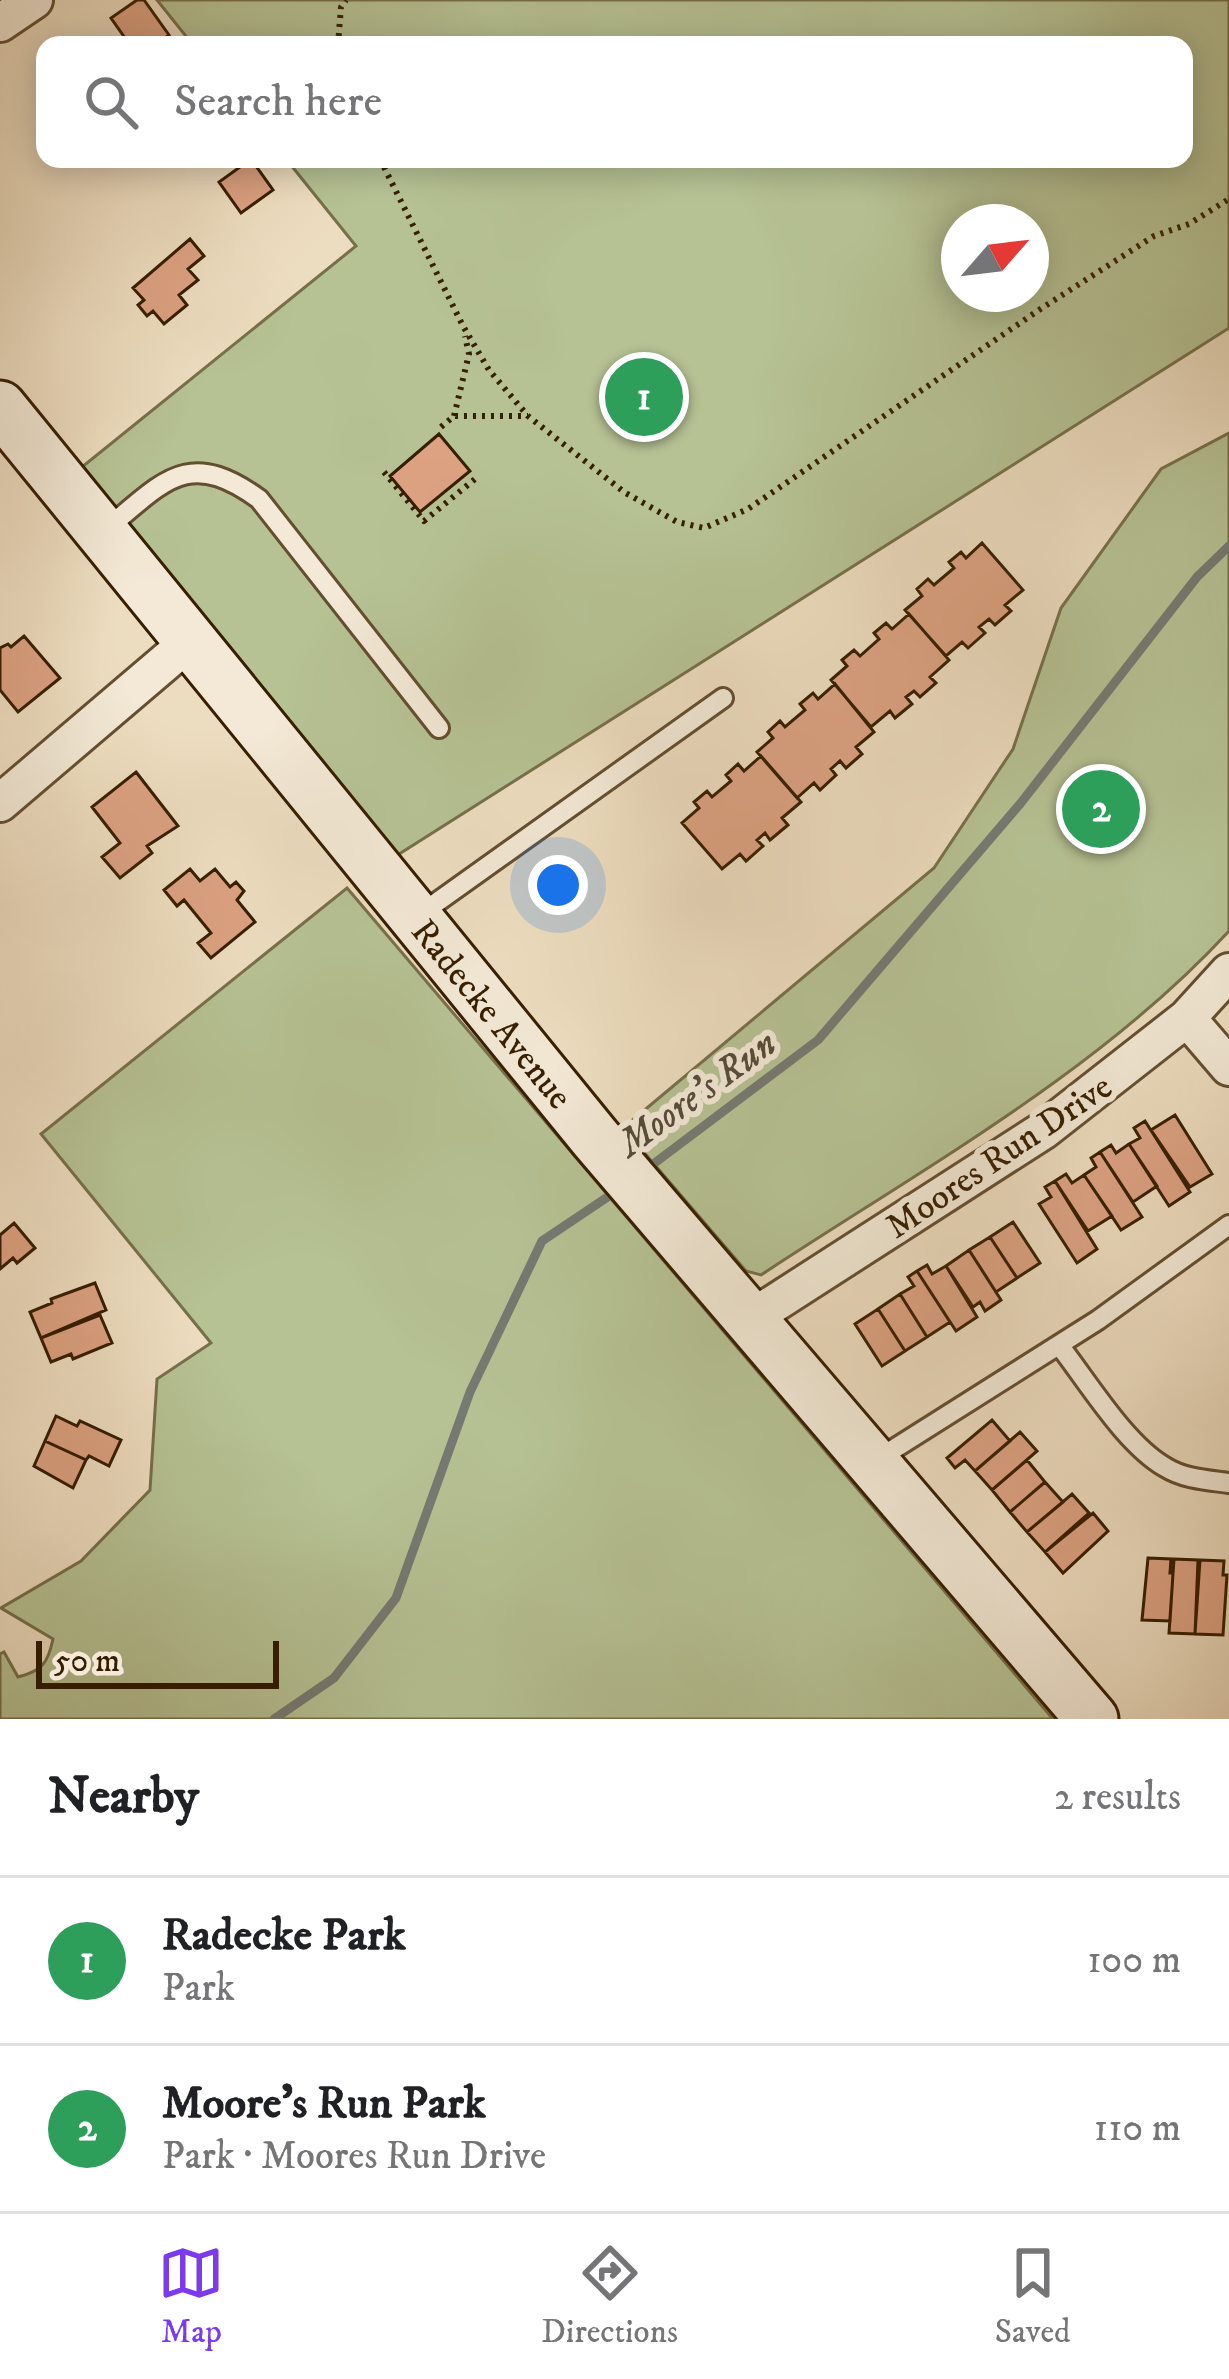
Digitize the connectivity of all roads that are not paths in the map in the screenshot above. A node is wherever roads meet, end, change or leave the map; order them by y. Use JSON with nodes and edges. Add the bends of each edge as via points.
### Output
{"nodes":[{"id":1,"x":34,"y":0,"type":"edge"},
{"id":2,"x":0,"y":23,"type":"edge"},
{"id":3,"x":0,"y":407,"type":"edge"},
{"id":4,"x":102,"y":533,"type":"junction"},
{"id":5,"x":189,"y":642,"type":"junction"},
{"id":6,"x":723,"y":698,"type":"dead end"},
{"id":7,"x":439,"y":728,"type":"dead end"},
{"id":8,"x":0,"y":802,"type":"edge"},
{"id":9,"x":415,"y":918,"type":"junction"},
{"id":10,"x":1229,"y":972,"type":"edge"},
{"id":11,"x":1187,"y":1018,"type":"junction"},
{"id":12,"x":1229,"y":1067,"type":"edge"},
{"id":13,"x":1229,"y":1225,"type":"edge"},
{"id":14,"x":750,"y":1319,"type":"junction"},
{"id":15,"x":1059,"y":1345,"type":"junction"},
{"id":16,"x":874,"y":1461,"type":"junction"},
{"id":17,"x":1229,"y":1483,"type":"edge"},
{"id":18,"x":1091,"y":1719,"type":"edge"}],
"edges":[{"from":1,"to":2,"type":"street"},
{"from":3,"to":4,"type":"street","name":"Radecke Avenue"},
{"from":4,"to":5,"type":"street","name":"Radecke Avenue"},
{"from":4,"to":7,"type":"lane","via":[[161,484],[194,470],[230,478],[259,499]]},
{"from":5,"to":8,"type":"street"},
{"from":5,"to":9,"type":"street","name":"Radecke Avenue"},
{"from":6,"to":9,"type":"lane"},
{"from":9,"to":14,"type":"street","name":"Radecke Avenue"},
{"from":10,"to":11,"type":"street","name":"Moores Run Drive"},
{"from":11,"to":12,"type":"street"},
{"from":11,"to":14,"type":"street","name":"Moores Run Drive","via":[[1044,1130]]},
{"from":13,"to":15,"type":"lane"},
{"from":14,"to":16,"type":"street","name":"Radecke Avenue"},
{"from":15,"to":16,"type":"lane"},
{"from":15,"to":17,"type":"lane","via":[[1164,1467]]},
{"from":16,"to":18,"type":"street","name":"Radecke Avenue"}]}
